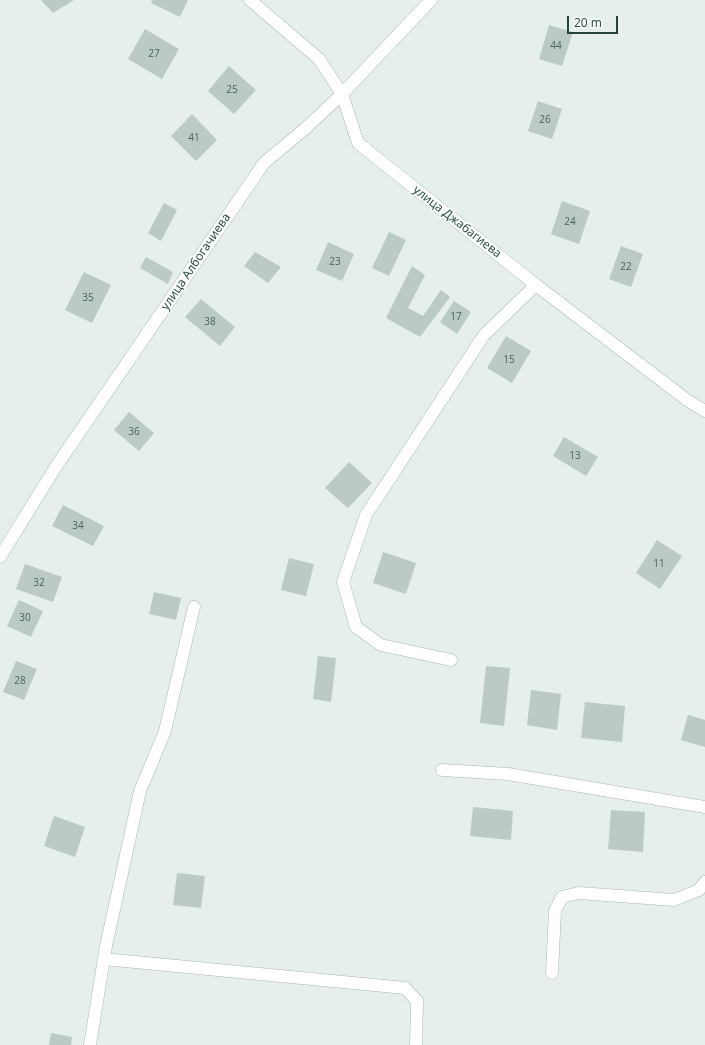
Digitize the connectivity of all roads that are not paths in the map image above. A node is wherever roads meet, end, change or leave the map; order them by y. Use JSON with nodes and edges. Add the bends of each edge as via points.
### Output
{"nodes":[{"id":1,"x":250,"y":0,"type":"edge"},
{"id":2,"x":431,"y":0,"type":"edge"},
{"id":3,"x":342,"y":94,"type":"junction"},
{"id":4,"x":536,"y":285,"type":"junction"},
{"id":5,"x":705,"y":411,"type":"edge"},
{"id":6,"x":0,"y":557,"type":"edge"},
{"id":7,"x":194,"y":607,"type":"dead end"},
{"id":8,"x":451,"y":660,"type":"dead end"},
{"id":9,"x":442,"y":770,"type":"dead end"},
{"id":10,"x":705,"y":807,"type":"edge"},
{"id":11,"x":705,"y":882,"type":"edge"},
{"id":12,"x":104,"y":959,"type":"junction"},
{"id":13,"x":552,"y":974,"type":"dead end"},
{"id":14,"x":90,"y":1045,"type":"edge"},
{"id":15,"x":416,"y":1045,"type":"edge"}],
"edges":[{"from":1,"to":3,"type":"street","name":"улица Джабагиева","via":[[319,59]]},
{"from":2,"to":3,"type":"street","name":"улица Албогачиева"},
{"from":3,"to":4,"type":"street","name":"улица Джабагиева","via":[[358,143]]},
{"from":3,"to":6,"type":"street","name":"улица Албогачиева","via":[[264,163],[57,465]]},
{"from":4,"to":5,"type":"street","name":"улица Джабагиева","via":[[686,400]]},
{"from":4,"to":8,"type":"street","via":[[484,335],[366,515],[343,582],[356,626],[381,645]]},
{"from":7,"to":12,"type":"street","via":[[165,731],[140,791]]},
{"from":9,"to":10,"type":"street","via":[[508,774]]},
{"from":11,"to":13,"type":"street","via":[[699,890],[674,900],[579,893],[562,897],[555,911]]},
{"from":12,"to":14,"type":"street"},
{"from":12,"to":15,"type":"street","via":[[405,988],[417,1001]]}]}
